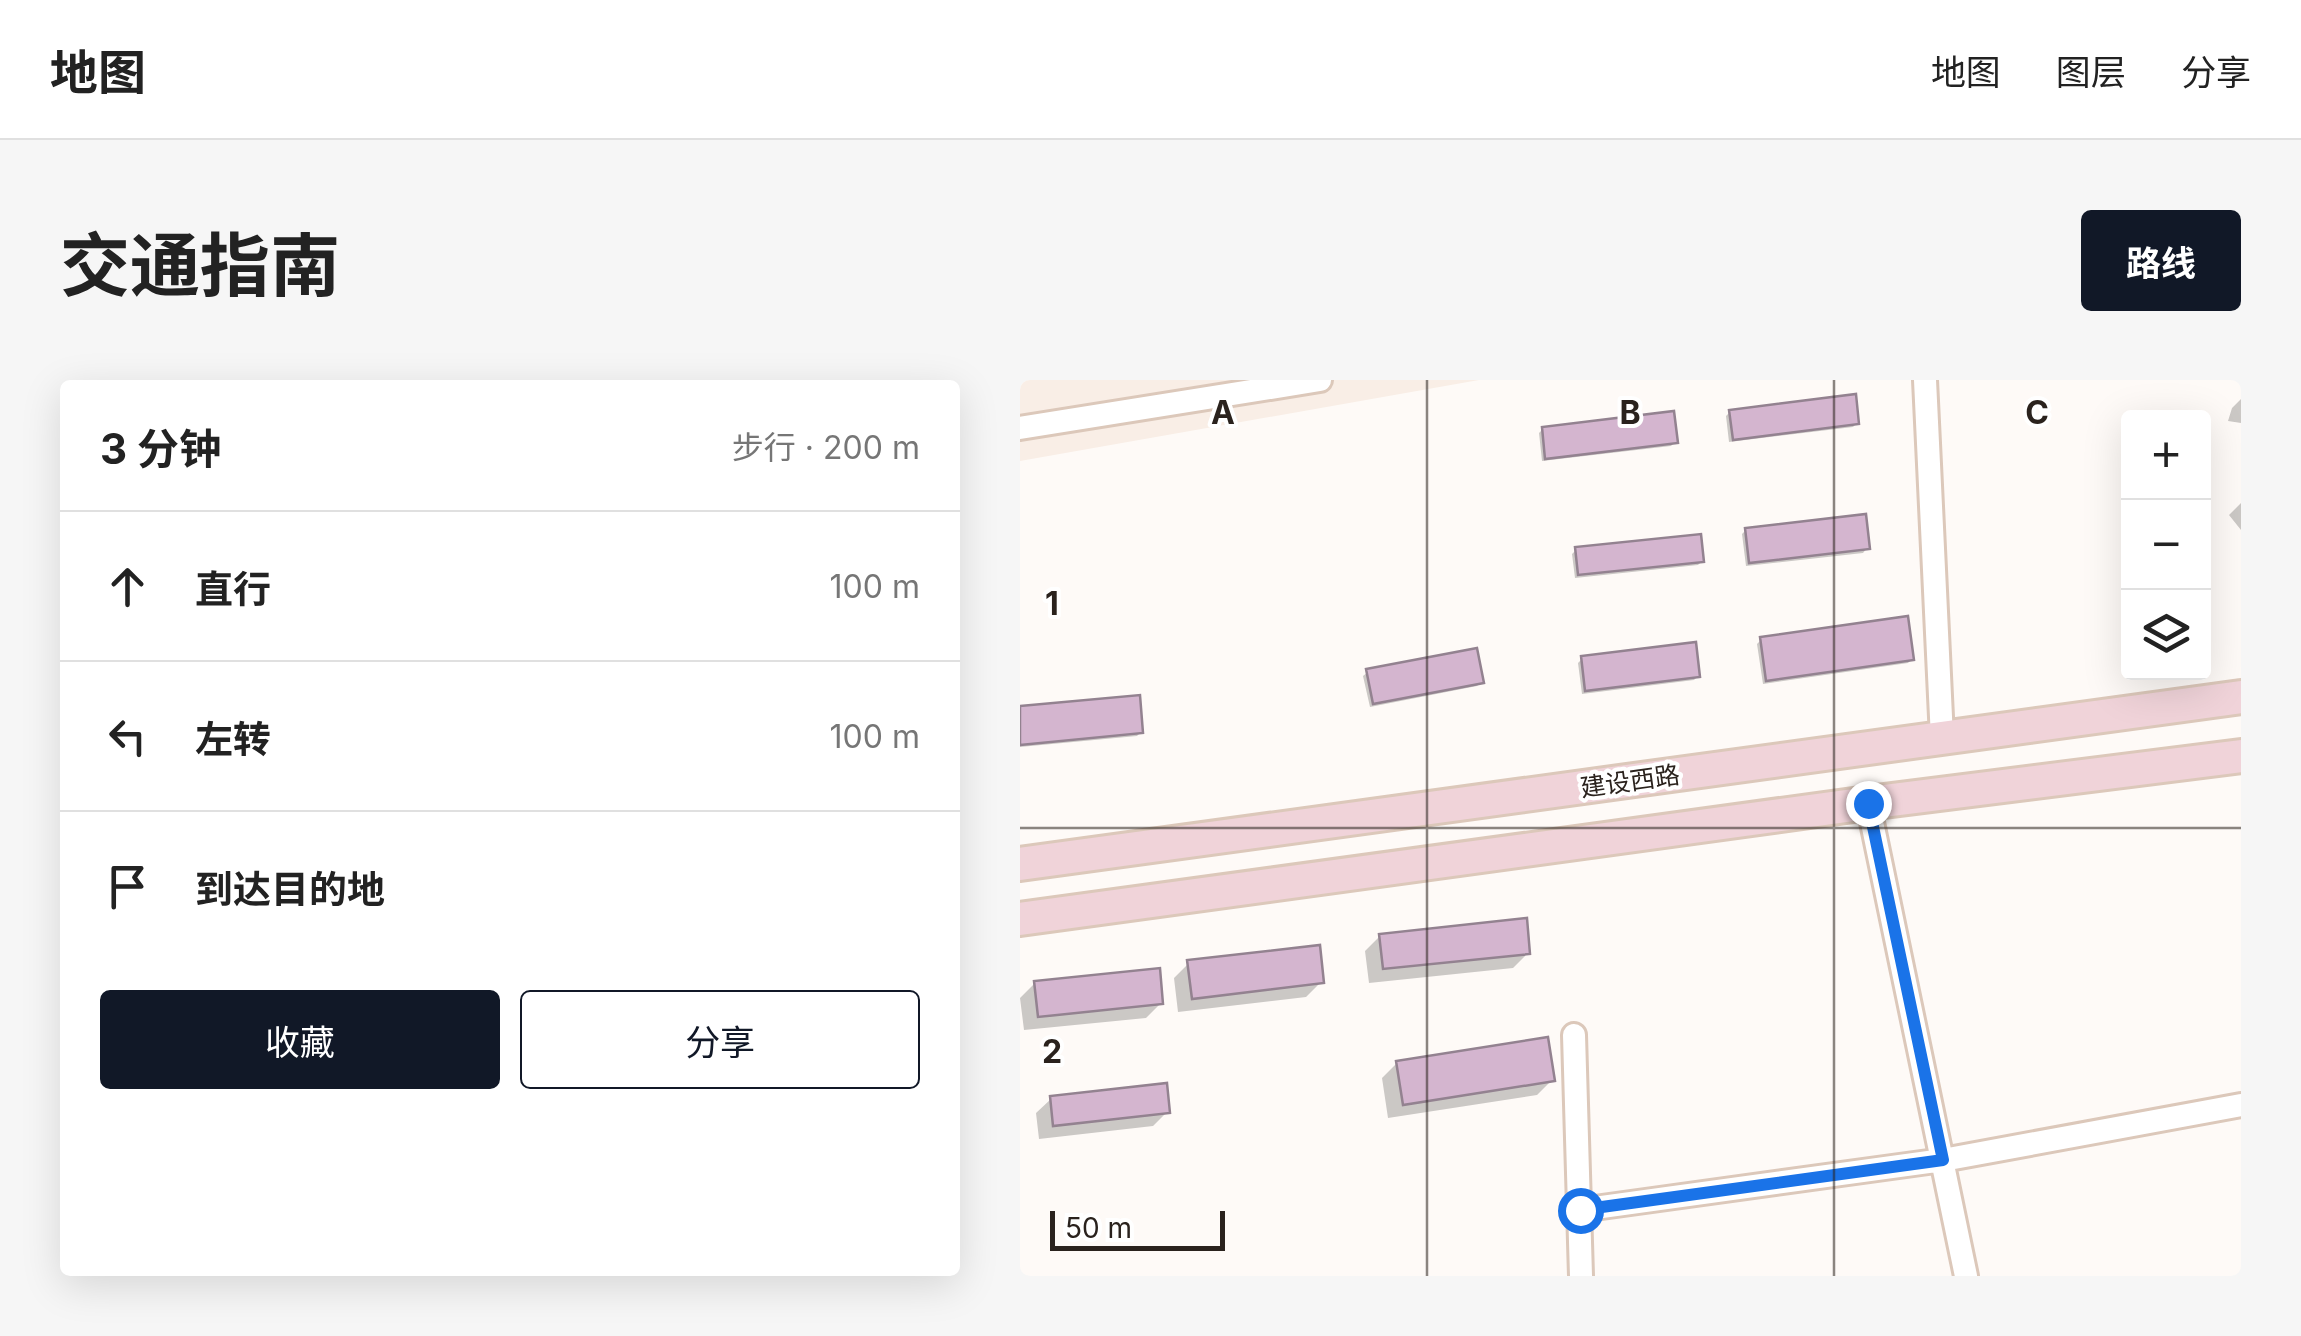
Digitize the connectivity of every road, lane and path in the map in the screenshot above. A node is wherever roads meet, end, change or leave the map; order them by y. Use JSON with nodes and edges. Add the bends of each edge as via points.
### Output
{"nodes":[{"id":1,"x":1320,"y":380,"type":"edge"},
{"id":2,"x":1925,"y":380,"type":"edge"},
{"id":3,"x":1020,"y":428,"type":"edge"},
{"id":4,"x":2241,"y":697,"type":"edge"},
{"id":5,"x":1942,"y":738,"type":"junction"},
{"id":6,"x":2241,"y":756,"type":"edge"},
{"id":7,"x":1868,"y":803,"type":"junction"},
{"id":8,"x":1020,"y":864,"type":"edge"},
{"id":9,"x":1020,"y":918,"type":"edge"},
{"id":10,"x":1574,"y":1035,"type":"dead end"},
{"id":11,"x":2241,"y":1105,"type":"edge"},
{"id":12,"x":1943,"y":1160,"type":"junction"},
{"id":13,"x":1580,"y":1210,"type":"junction"},
{"id":14,"x":1581,"y":1276,"type":"edge"},
{"id":15,"x":1966,"y":1276,"type":"edge"}],
"edges":[{"from":1,"to":3,"type":"street"},
{"from":2,"to":5,"type":"street"},
{"from":4,"to":5,"type":"main road","name":"建设西路"},
{"from":5,"to":8,"type":"main road","name":"建设西路"},
{"from":6,"to":7,"type":"main road"},
{"from":7,"to":9,"type":"main road"},
{"from":7,"to":12,"type":"street"},
{"from":10,"to":13,"type":"street"},
{"from":11,"to":12,"type":"street"},
{"from":12,"to":13,"type":"street"},
{"from":12,"to":15,"type":"street"},
{"from":13,"to":14,"type":"street"}]}
